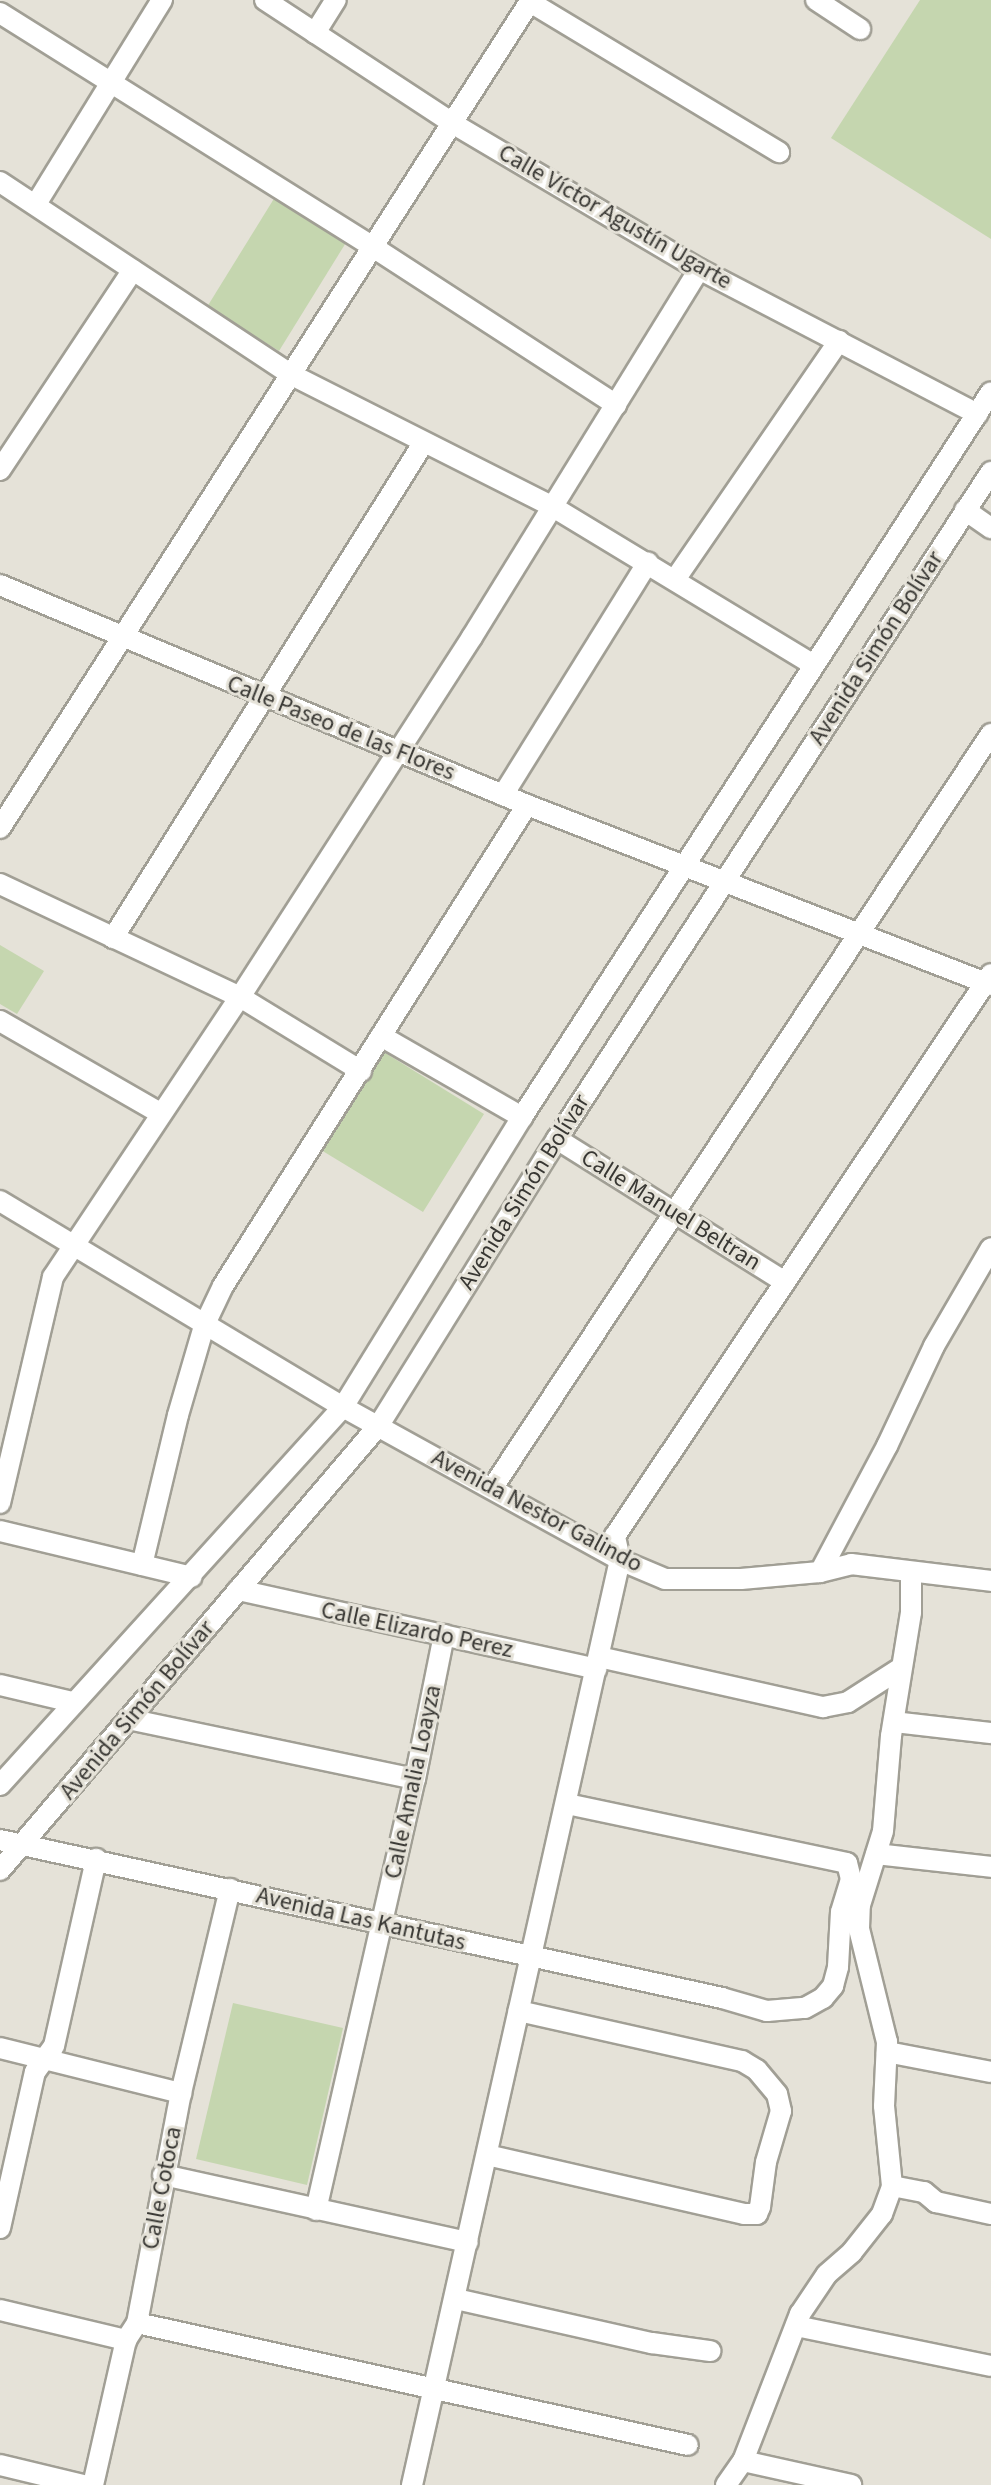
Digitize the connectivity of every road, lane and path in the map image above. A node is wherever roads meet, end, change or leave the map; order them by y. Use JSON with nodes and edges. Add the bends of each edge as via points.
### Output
{"nodes":[{"id":1,"x":162,"y":0,"type":"edge"},
{"id":2,"x":265,"y":0,"type":"edge"},
{"id":3,"x":336,"y":0,"type":"edge"},
{"id":4,"x":816,"y":0,"type":"edge"},
{"id":5,"x":530,"y":1,"type":"edge"},
{"id":6,"x":0,"y":13,"type":"edge"},
{"id":7,"x":860,"y":29,"type":"dead end"},
{"id":8,"x":315,"y":33,"type":"junction"},
{"id":9,"x":110,"y":82,"type":"junction"},
{"id":10,"x":452,"y":123,"type":"junction"},
{"id":11,"x":779,"y":152,"type":"dead end"},
{"id":12,"x":0,"y":182,"type":"edge"},
{"id":13,"x":36,"y":204,"type":"junction"},
{"id":14,"x":373,"y":247,"type":"junction"},
{"id":15,"x":699,"y":269,"type":"junction"},
{"id":16,"x":133,"y":270,"type":"junction"},
{"id":17,"x":839,"y":341,"type":"junction"},
{"id":18,"x":292,"y":375,"type":"junction"},
{"id":19,"x":991,"y":392,"type":"edge"},
{"id":20,"x":616,"y":405,"type":"junction"},
{"id":21,"x":977,"y":414,"type":"junction"},
{"id":22,"x":424,"y":442,"type":"junction"},
{"id":23,"x":0,"y":470,"type":"edge"},
{"id":24,"x":991,"y":472,"type":"edge"},
{"id":25,"x":553,"y":507,"type":"junction"},
{"id":26,"x":965,"y":510,"type":"junction"},
{"id":27,"x":991,"y":528,"type":"edge"},
{"id":28,"x":648,"y":562,"type":"junction"},
{"id":29,"x":676,"y":578,"type":"junction"},
{"id":30,"x":0,"y":585,"type":"edge"},
{"id":31,"x":125,"y":638,"type":"junction"},
{"id":32,"x":812,"y":664,"type":"junction"},
{"id":33,"x":263,"y":697,"type":"junction"},
{"id":34,"x":991,"y":734,"type":"edge"},
{"id":35,"x":396,"y":750,"type":"junction"},
{"id":36,"x":503,"y":795,"type":"junction"},
{"id":37,"x":527,"y":805,"type":"junction"},
{"id":38,"x":0,"y":828,"type":"edge"},
{"id":39,"x":684,"y":866,"type":"junction"},
{"id":40,"x":727,"y":879,"type":"junction"},
{"id":41,"x":0,"y":884,"type":"edge"},
{"id":42,"x":859,"y":933,"type":"junction"},
{"id":43,"x":113,"y":938,"type":"junction"},
{"id":44,"x":989,"y":981,"type":"edge"},
{"id":45,"x":240,"y":997,"type":"junction"},
{"id":46,"x":0,"y":1021,"type":"edge"},
{"id":47,"x":381,"y":1036,"type":"junction"},
{"id":48,"x":361,"y":1071,"type":"junction"},
{"id":49,"x":160,"y":1113,"type":"junction"},
{"id":50,"x":522,"y":1117,"type":"junction"},
{"id":51,"x":557,"y":1139,"type":"junction"},
{"id":52,"x":0,"y":1201,"type":"edge"},
{"id":53,"x":675,"y":1210,"type":"junction"},
{"id":54,"x":76,"y":1244,"type":"junction"},
{"id":55,"x":991,"y":1248,"type":"edge"},
{"id":56,"x":785,"y":1282,"type":"junction"},
{"id":57,"x":204,"y":1326,"type":"junction"},
{"id":58,"x":343,"y":1407,"type":"junction"},
{"id":59,"x":379,"y":1425,"type":"junction"},
{"id":60,"x":493,"y":1487,"type":"junction"},
{"id":61,"x":0,"y":1503,"type":"edge"},
{"id":62,"x":0,"y":1531,"type":"edge"},
{"id":63,"x":620,"y":1560,"type":"junction"},
{"id":64,"x":142,"y":1565,"type":"junction"},
{"id":65,"x":820,"y":1572,"type":"junction"},
{"id":66,"x":911,"y":1572,"type":"junction"},
{"id":67,"x":192,"y":1577,"type":"junction"},
{"id":68,"x":991,"y":1581,"type":"edge"},
{"id":69,"x":238,"y":1590,"type":"junction"},
{"id":70,"x":444,"y":1635,"type":"junction"},
{"id":71,"x":598,"y":1663,"type":"junction"},
{"id":72,"x":901,"y":1668,"type":"junction"},
{"id":73,"x":0,"y":1685,"type":"edge"},
{"id":74,"x":72,"y":1702,"type":"junction"},
{"id":75,"x":128,"y":1719,"type":"junction"},
{"id":76,"x":894,"y":1722,"type":"junction"},
{"id":77,"x":991,"y":1733,"type":"edge"},
{"id":78,"x":415,"y":1779,"type":"junction"},
{"id":79,"x":0,"y":1785,"type":"edge"},
{"id":80,"x":567,"y":1804,"type":"junction"},
{"id":81,"x":0,"y":1840,"type":"edge"},
{"id":82,"x":23,"y":1845,"type":"junction"},
{"id":83,"x":876,"y":1854,"type":"junction"},
{"id":84,"x":96,"y":1859,"type":"junction"},
{"id":85,"x":991,"y":1867,"type":"edge"},
{"id":86,"x":0,"y":1870,"type":"edge"},
{"id":87,"x":230,"y":1889,"type":"junction"},
{"id":88,"x":383,"y":1923,"type":"junction"},
{"id":89,"x":531,"y":1958,"type":"junction"},
{"id":90,"x":519,"y":2011,"type":"junction"},
{"id":91,"x":0,"y":2048,"type":"edge"},
{"id":92,"x":887,"y":2052,"type":"junction"},
{"id":93,"x":45,"y":2059,"type":"junction"},
{"id":94,"x":991,"y":2072,"type":"edge"},
{"id":95,"x":181,"y":2093,"type":"junction"},
{"id":96,"x":487,"y":2155,"type":"junction"},
{"id":97,"x":163,"y":2175,"type":"junction"},
{"id":98,"x":892,"y":2186,"type":"junction"},
{"id":99,"x":316,"y":2210,"type":"junction"},
{"id":100,"x":991,"y":2214,"type":"edge"},
{"id":101,"x":0,"y":2228,"type":"edge"},
{"id":102,"x":468,"y":2242,"type":"junction"},
{"id":103,"x":456,"y":2299,"type":"junction"},
{"id":104,"x":0,"y":2310,"type":"edge"},
{"id":105,"x":796,"y":2326,"type":"junction"},
{"id":106,"x":131,"y":2332,"type":"junction"},
{"id":107,"x":710,"y":2351,"type":"dead end"},
{"id":108,"x":991,"y":2366,"type":"edge"},
{"id":109,"x":434,"y":2390,"type":"junction"},
{"id":110,"x":688,"y":2445,"type":"dead end"},
{"id":111,"x":743,"y":2461,"type":"junction"},
{"id":112,"x":0,"y":2465,"type":"edge"},
{"id":113,"x":83,"y":2485,"type":"edge"},
{"id":114,"x":93,"y":2485,"type":"edge"},
{"id":115,"x":412,"y":2485,"type":"edge"},
{"id":116,"x":726,"y":2485,"type":"edge"},
{"id":117,"x":851,"y":2485,"type":"edge"}],
"edges":[{"from":1,"to":9,"type":"street"},
{"from":2,"to":8,"type":"street","name":"Calle Víctor Agustín Ugarte"},
{"from":3,"to":8,"type":"street"},
{"from":4,"to":7,"type":"street"},
{"from":5,"to":10,"type":"street"},
{"from":5,"to":11,"type":"street"},
{"from":6,"to":9,"type":"street"},
{"from":8,"to":10,"type":"street","name":"Calle Víctor Agustín Ugarte"},
{"from":9,"to":13,"type":"street"},
{"from":9,"to":14,"type":"street"},
{"from":10,"to":14,"type":"street"},
{"from":10,"to":15,"type":"street","name":"Calle Víctor Agustín Ugarte"},
{"from":12,"to":13,"type":"street"},
{"from":13,"to":16,"type":"street"},
{"from":14,"to":18,"type":"street"},
{"from":14,"to":20,"type":"street"},
{"from":15,"to":17,"type":"street","name":"Calle Víctor Agustín Ugarte"},
{"from":15,"to":20,"type":"street"},
{"from":16,"to":18,"type":"street"},
{"from":16,"to":23,"type":"street"},
{"from":17,"to":21,"type":"street","name":"Calle Víctor Agustín Ugarte"},
{"from":17,"to":29,"type":"street"},
{"from":18,"to":22,"type":"street"},
{"from":18,"to":31,"type":"street"},
{"from":19,"to":21,"type":"street","name":"Avenida Simón Bolívar"},
{"from":20,"to":25,"type":"street"},
{"from":21,"to":32,"type":"street","name":"Avenida Simón Bolívar"},
{"from":22,"to":25,"type":"street"},
{"from":22,"to":33,"type":"street"},
{"from":24,"to":26,"type":"street","name":"Avenida Simón Bolívar"},
{"from":25,"to":28,"type":"street"},
{"from":25,"to":35,"type":"street"},
{"from":26,"to":27,"type":"street"},
{"from":26,"to":40,"type":"street","name":"Avenida Simón Bolívar"},
{"from":28,"to":29,"type":"street"},
{"from":28,"to":36,"type":"street"},
{"from":29,"to":32,"type":"street"},
{"from":30,"to":31,"type":"street","name":"Calle Paseo de las Flores"},
{"from":31,"to":33,"type":"street","name":"Calle Paseo de las Flores"},
{"from":31,"to":38,"type":"street"},
{"from":32,"to":39,"type":"street","name":"Avenida Simón Bolívar"},
{"from":33,"to":35,"type":"street","name":"Calle Paseo de las Flores"},
{"from":33,"to":43,"type":"street"},
{"from":34,"to":42,"type":"street"},
{"from":35,"to":36,"type":"street","name":"Calle Paseo de las Flores"},
{"from":35,"to":45,"type":"street"},
{"from":36,"to":37,"type":"street","name":"Calle Paseo de las Flores"},
{"from":37,"to":39,"type":"street","name":"Calle Paseo de las Flores"},
{"from":37,"to":47,"type":"street"},
{"from":39,"to":40,"type":"street","name":"Calle Paseo de las Flores"},
{"from":39,"to":50,"type":"street","name":"Avenida Simón Bolívar"},
{"from":40,"to":42,"type":"street"},
{"from":40,"to":51,"type":"street","name":"Avenida Simón Bolívar"},
{"from":41,"to":43,"type":"street"},
{"from":42,"to":44,"type":"street"},
{"from":42,"to":53,"type":"street"},
{"from":43,"to":45,"type":"street"},
{"from":44,"to":56,"type":"street"},
{"from":45,"to":48,"type":"street"},
{"from":45,"to":49,"type":"street"},
{"from":46,"to":49,"type":"street"},
{"from":47,"to":48,"type":"street"},
{"from":47,"to":50,"type":"street"},
{"from":48,"to":57,"type":"street","via":[[223,1286]]},
{"from":49,"to":54,"type":"street"},
{"from":50,"to":58,"type":"street","name":"Avenida Simón Bolívar"},
{"from":51,"to":53,"type":"street","name":"Calle Manuel Beltran"},
{"from":51,"to":59,"type":"street","name":"Avenida Simón Bolívar"},
{"from":52,"to":54,"type":"street"},
{"from":53,"to":56,"type":"street","name":"Calle Manuel Beltran"},
{"from":53,"to":60,"type":"street"},
{"from":54,"to":57,"type":"street"},
{"from":54,"to":61,"type":"street","via":[[53,1277]]},
{"from":55,"to":65,"type":"street","via":[[934,1346]]},
{"from":56,"to":63,"type":"street","via":[[615,1536]]},
{"from":57,"to":58,"type":"street"},
{"from":57,"to":64,"type":"street"},
{"from":58,"to":59,"type":"street","name":"Avenida Nestor Galindo"},
{"from":58,"to":67,"type":"street","name":"Avenida Simón Bolívar"},
{"from":59,"to":60,"type":"street","name":"Avenida Nestor Galindo"},
{"from":59,"to":69,"type":"street","name":"Avenida Simón Bolívar"},
{"from":60,"to":63,"type":"street","name":"Avenida Nestor Galindo"},
{"from":62,"to":64,"type":"street"},
{"from":63,"to":65,"type":"street","name":"Avenida Nestor Galindo","via":[[665,1579]]},
{"from":63,"to":71,"type":"street"},
{"from":64,"to":67,"type":"street"},
{"from":65,"to":66,"type":"street","name":"Avenida Nestor Galindo","via":[[851,1564]]},
{"from":66,"to":68,"type":"street","name":"Avenida Nestor Galindo"},
{"from":66,"to":72,"type":"street","via":[[911,1612]]},
{"from":67,"to":74,"type":"street","name":"Avenida Simón Bolívar"},
{"from":69,"to":70,"type":"street","name":"Calle Elizardo Perez"},
{"from":69,"to":75,"type":"street","name":"Avenida Simón Bolívar"},
{"from":70,"to":71,"type":"street","name":"Calle Elizardo Perez"},
{"from":70,"to":78,"type":"street","name":"Calle Amalia Loayza"},
{"from":71,"to":72,"type":"street","name":"Calle Elizardo Perez","via":[[823,1707],[848,1702]]},
{"from":71,"to":80,"type":"street"},
{"from":72,"to":76,"type":"street"},
{"from":73,"to":74,"type":"street"},
{"from":74,"to":79,"type":"street","name":"Avenida Simón Bolívar"},
{"from":75,"to":78,"type":"street"},
{"from":75,"to":82,"type":"street","name":"Avenida Simón Bolívar"},
{"from":76,"to":77,"type":"street"},
{"from":76,"to":83,"type":"street"},
{"from":78,"to":88,"type":"street","name":"Calle Amalia Loayza"},
{"from":80,"to":89,"type":"street"},
{"from":80,"to":89,"type":"street","name":"Avenida Las Kantutas","via":[[847,1863],[851,1879],[841,1912],[838,1967],[823,1998],[787,2012]]},
{"from":81,"to":82,"type":"street","name":"Avenida Las Kantutas"},
{"from":82,"to":84,"type":"street","name":"Avenida Las Kantutas"},
{"from":82,"to":86,"type":"street","name":"Avenida Simón Bolívar"},
{"from":83,"to":85,"type":"street"},
{"from":83,"to":92,"type":"street","via":[[860,1905],[859,1929]]},
{"from":84,"to":87,"type":"street","name":"Avenida Las Kantutas"},
{"from":84,"to":93,"type":"street","via":[[54,2046]]},
{"from":87,"to":88,"type":"street","name":"Avenida Las Kantutas"},
{"from":87,"to":95,"type":"street","name":"Calle Cotoca"},
{"from":88,"to":89,"type":"street","name":"Avenida Las Kantutas"},
{"from":88,"to":99,"type":"street","name":"Calle Amalia Loayza"},
{"from":89,"to":90,"type":"street"},
{"from":90,"to":96,"type":"street"},
{"from":90,"to":96,"type":"street","via":[[742,2061],[757,2070],[777,2094],[781,2111],[760,2207],[757,2214],[744,2214]]},
{"from":91,"to":93,"type":"street"},
{"from":92,"to":94,"type":"street"},
{"from":92,"to":98,"type":"street","via":[[884,2106]]},
{"from":93,"to":95,"type":"street"},
{"from":93,"to":101,"type":"street","via":[[35,2072]]},
{"from":95,"to":97,"type":"street","name":"Calle Cotoca"},
{"from":96,"to":102,"type":"street"},
{"from":97,"to":99,"type":"street"},
{"from":97,"to":106,"type":"street","name":"Calle Cotoca"},
{"from":98,"to":100,"type":"street"},
{"from":98,"to":105,"type":"street","via":[[882,2214],[812,2294]]},
{"from":99,"to":102,"type":"street"},
{"from":102,"to":103,"type":"street"},
{"from":103,"to":107,"type":"street"},
{"from":103,"to":109,"type":"street"},
{"from":104,"to":106,"type":"street"},
{"from":105,"to":108,"type":"street"},
{"from":105,"to":111,"type":"street"},
{"from":106,"to":109,"type":"street"},
{"from":106,"to":114,"type":"street","name":"Calle Cotoca"},
{"from":109,"to":110,"type":"street"},
{"from":109,"to":115,"type":"street"},
{"from":111,"to":116,"type":"street"},
{"from":111,"to":117,"type":"street"},
{"from":112,"to":113,"type":"street"}]}
